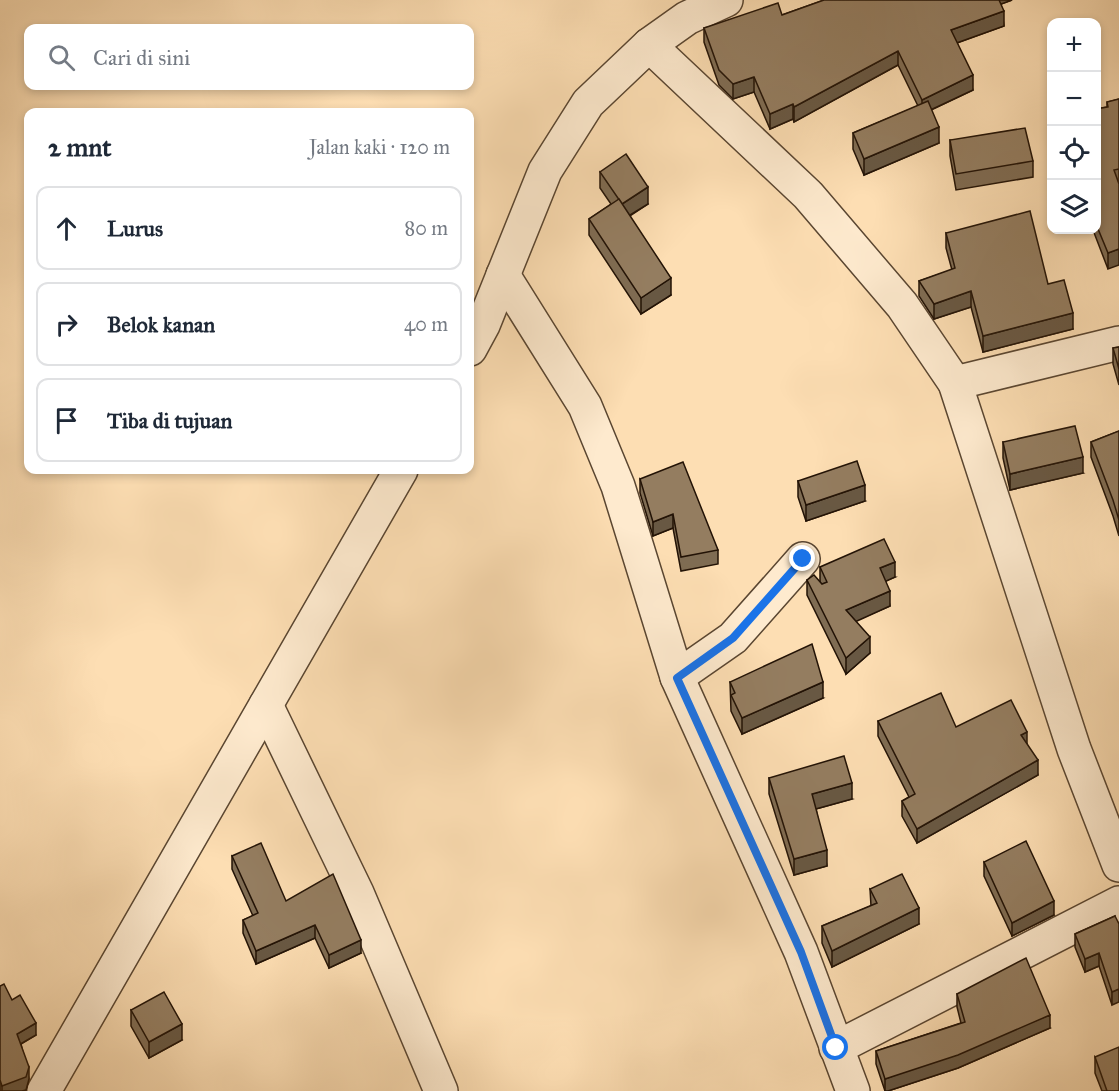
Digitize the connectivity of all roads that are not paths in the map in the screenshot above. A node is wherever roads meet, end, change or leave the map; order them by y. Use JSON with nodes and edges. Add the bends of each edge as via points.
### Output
{"nodes":[{"id":1,"x":726,"y":0,"type":"edge"},
{"id":2,"x":649,"y":45,"type":"junction"},
{"id":3,"x":503,"y":274,"type":"junction"},
{"id":4,"x":474,"y":342,"type":"edge"},
{"id":5,"x":1119,"y":343,"type":"edge"},
{"id":6,"x":955,"y":383,"type":"junction"},
{"id":7,"x":399,"y":474,"type":"edge"},
{"id":8,"x":803,"y":559,"type":"dead end"},
{"id":9,"x":677,"y":678,"type":"junction"},
{"id":10,"x":266,"y":705,"type":"junction"},
{"id":11,"x":1119,"y":865,"type":"edge"},
{"id":12,"x":1119,"y":903,"type":"edge"},
{"id":13,"x":836,"y":1048,"type":"junction"},
{"id":14,"x":44,"y":1091,"type":"edge"},
{"id":15,"x":441,"y":1091,"type":"edge"},
{"id":16,"x":853,"y":1091,"type":"edge"}],
"edges":[{"from":1,"to":2,"type":"street","via":[[687,18]]},
{"from":2,"to":3,"type":"street","via":[[588,103],[545,171]]},
{"from":2,"to":6,"type":"street","via":[[808,195],[902,305]]},
{"from":3,"to":4,"type":"street"},
{"from":3,"to":9,"type":"street","via":[[585,406],[618,486]]},
{"from":5,"to":6,"type":"street"},
{"from":6,"to":11,"type":"street","via":[[1074,749]]},
{"from":7,"to":10,"type":"street"},
{"from":8,"to":9,"type":"street","via":[[733,638]]},
{"from":9,"to":13,"type":"street","via":[[801,952]]},
{"from":10,"to":14,"type":"street"},
{"from":10,"to":15,"type":"street","via":[[357,893]]},
{"from":12,"to":13,"type":"street"},
{"from":13,"to":16,"type":"street"}]}
